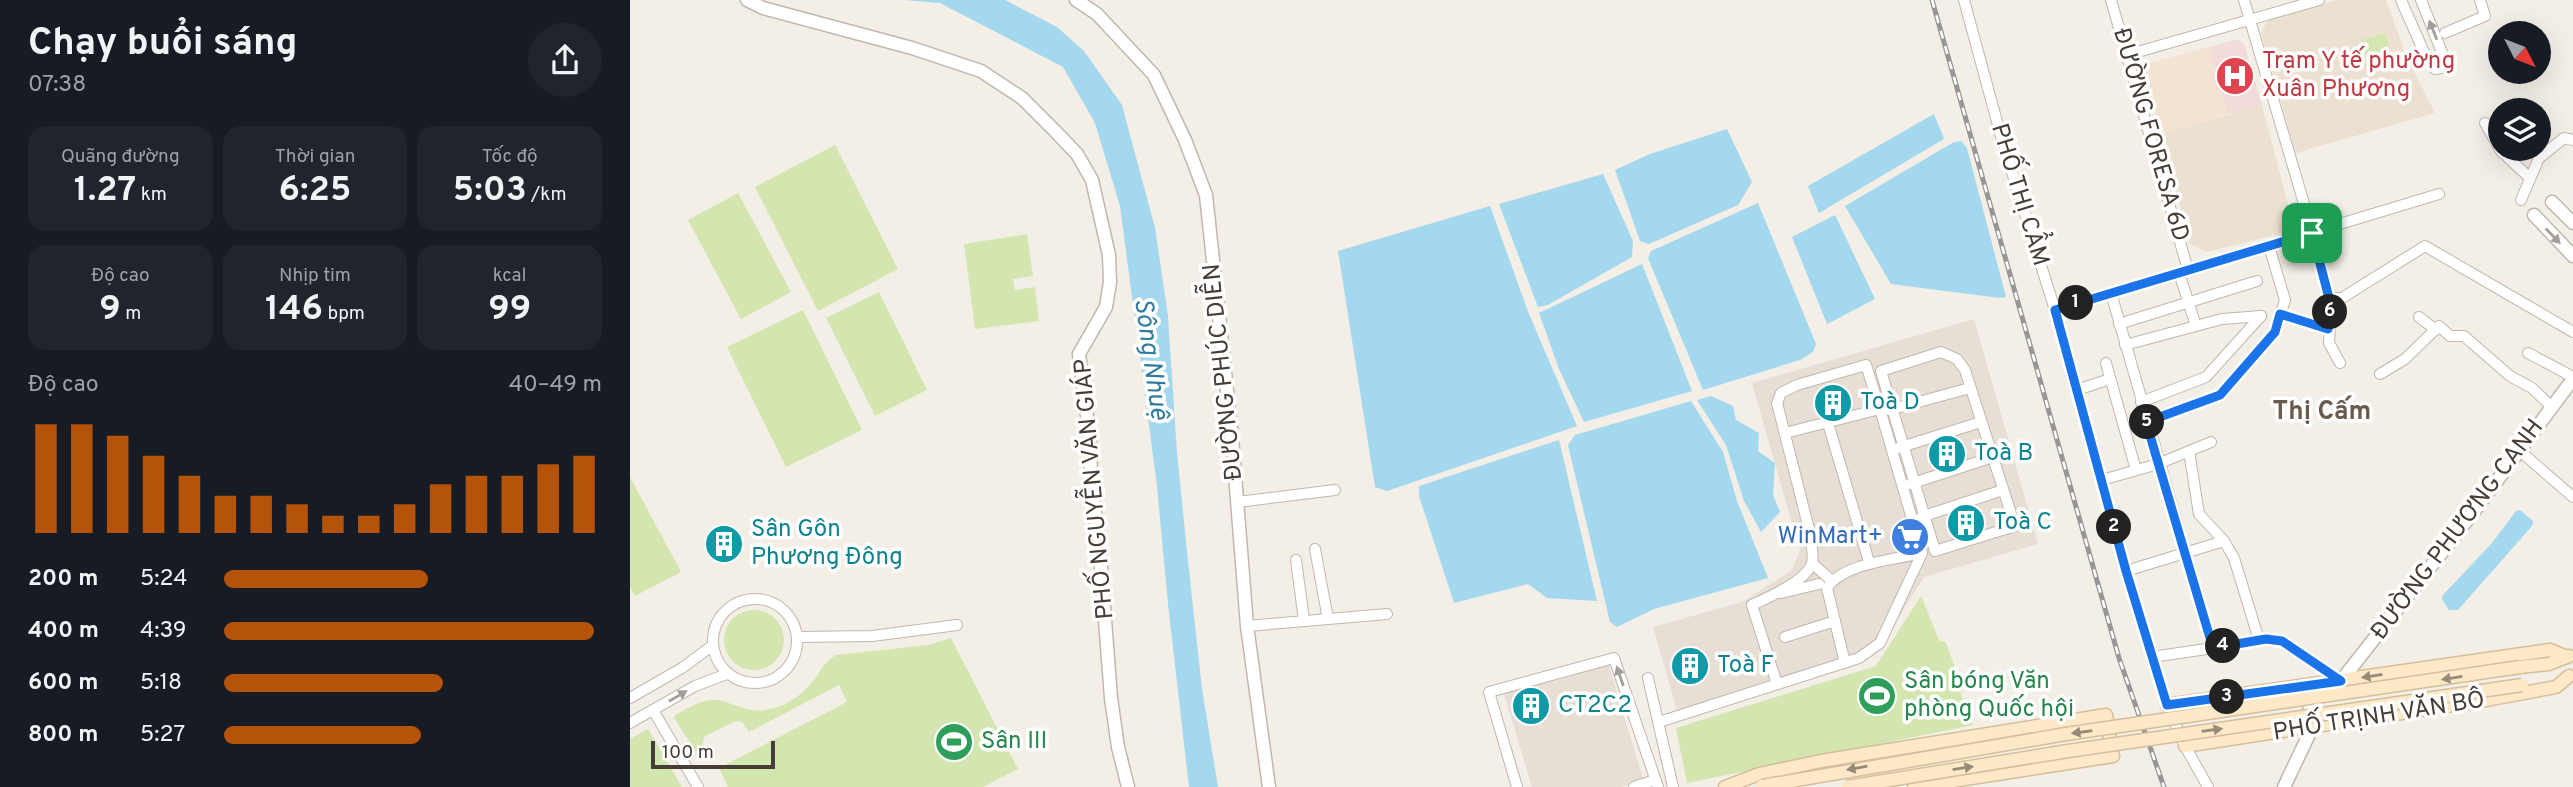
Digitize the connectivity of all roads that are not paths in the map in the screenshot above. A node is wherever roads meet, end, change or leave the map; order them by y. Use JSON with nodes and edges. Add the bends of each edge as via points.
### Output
{"nodes":[{"id":1,"x":747,"y":0,"type":"edge"},
{"id":2,"x":1076,"y":0,"type":"edge"},
{"id":3,"x":1964,"y":0,"type":"edge"},
{"id":4,"x":2111,"y":0,"type":"edge"},
{"id":5,"x":2244,"y":0,"type":"edge"},
{"id":6,"x":2319,"y":0,"type":"edge"},
{"id":7,"x":2401,"y":0,"type":"edge"},
{"id":8,"x":2421,"y":0,"type":"edge"},
{"id":9,"x":2480,"y":0,"type":"edge"},
{"id":10,"x":2296,"y":3,"type":"edge"},
{"id":11,"x":2250,"y":20,"type":"junction"},
{"id":12,"x":2445,"y":33,"type":"dead end"},
{"id":13,"x":2127,"y":55,"type":"junction"},
{"id":14,"x":2484,"y":123,"type":"dead end"},
{"id":15,"x":2573,"y":139,"type":"edge"},
{"id":16,"x":2530,"y":178,"type":"junction"},
{"id":17,"x":2439,"y":194,"type":"dead end"},
{"id":18,"x":2521,"y":201,"type":"dead end"},
{"id":19,"x":2552,"y":202,"type":"dead end"},
{"id":20,"x":2567,"y":212,"type":"edge"},
{"id":21,"x":2534,"y":215,"type":"dead end"},
{"id":22,"x":2573,"y":223,"type":"edge"},
{"id":23,"x":2312,"y":233,"type":"junction"},
{"id":24,"x":2269,"y":246,"type":"junction"},
{"id":25,"x":2573,"y":256,"type":"edge"},
{"id":26,"x":2183,"y":271,"type":"junction"},
{"id":27,"x":2257,"y":281,"type":"dead end"},
{"id":28,"x":2111,"y":293,"type":"junction"},
{"id":29,"x":2188,"y":302,"type":"junction"},
{"id":30,"x":2330,"y":303,"type":"junction"},
{"id":31,"x":2055,"y":310,"type":"junction"},
{"id":32,"x":2280,"y":314,"type":"junction"},
{"id":33,"x":2419,"y":317,"type":"dead end"},
{"id":34,"x":2119,"y":324,"type":"junction"},
{"id":35,"x":2196,"y":326,"type":"junction"},
{"id":36,"x":2328,"y":329,"type":"junction"},
{"id":37,"x":2436,"y":330,"type":"junction"},
{"id":38,"x":2573,"y":332,"type":"edge"},
{"id":39,"x":2125,"y":345,"type":"junction"},
{"id":40,"x":2528,"y":353,"type":"dead end"},
{"id":41,"x":2106,"y":363,"type":"dead end"},
{"id":42,"x":2340,"y":363,"type":"dead end"},
{"id":43,"x":2380,"y":374,"type":"dead end"},
{"id":44,"x":2573,"y":378,"type":"edge"},
{"id":45,"x":2110,"y":379,"type":"junction"},
{"id":46,"x":1970,"y":388,"type":"junction"},
{"id":47,"x":2077,"y":390,"type":"junction"},
{"id":48,"x":2141,"y":402,"type":"junction"},
{"id":49,"x":2552,"y":407,"type":"junction"},
{"id":50,"x":1893,"y":410,"type":"junction"},
{"id":51,"x":1880,"y":411,"type":"junction"},
{"id":52,"x":1982,"y":422,"type":"junction"},
{"id":53,"x":2146,"y":422,"type":"junction"},
{"id":54,"x":1828,"y":423,"type":"junction"},
{"id":55,"x":1785,"y":433,"type":"junction"},
{"id":56,"x":2211,"y":442,"type":"dead end"},
{"id":57,"x":1904,"y":447,"type":"junction"},
{"id":58,"x":1892,"y":450,"type":"junction"},
{"id":59,"x":2189,"y":451,"type":"junction"},
{"id":60,"x":2520,"y":451,"type":"junction"},
{"id":61,"x":1993,"y":457,"type":"junction"},
{"id":62,"x":2158,"y":464,"type":"junction"},
{"id":63,"x":2136,"y":470,"type":"junction"},
{"id":64,"x":2102,"y":480,"type":"junction"},
{"id":65,"x":1914,"y":483,"type":"junction"},
{"id":66,"x":1902,"y":486,"type":"junction"},
{"id":67,"x":1335,"y":490,"type":"dead end"},
{"id":68,"x":2003,"y":490,"type":"junction"},
{"id":69,"x":2573,"y":497,"type":"edge"},
{"id":70,"x":1238,"y":502,"type":"junction"},
{"id":71,"x":1924,"y":516,"type":"junction"},
{"id":72,"x":1912,"y":520,"type":"junction"},
{"id":73,"x":2224,"y":541,"type":"junction"},
{"id":74,"x":1315,"y":549,"type":"dead end"},
{"id":75,"x":2184,"y":552,"type":"junction"},
{"id":76,"x":1922,"y":553,"type":"junction"},
{"id":77,"x":1296,"y":560,"type":"dead end"},
{"id":78,"x":1869,"y":562,"type":"junction"},
{"id":79,"x":1812,"y":563,"type":"junction"},
{"id":80,"x":2126,"y":571,"type":"junction"},
{"id":81,"x":1802,"y":575,"type":"junction"},
{"id":82,"x":1826,"y":584,"type":"junction"},
{"id":83,"x":1777,"y":594,"type":"junction"},
{"id":84,"x":1387,"y":614,"type":"dead end"},
{"id":85,"x":1328,"y":618,"type":"junction"},
{"id":86,"x":1304,"y":620,"type":"junction"},
{"id":87,"x":1835,"y":621,"type":"junction"},
{"id":88,"x":957,"y":625,"type":"dead end"},
{"id":89,"x":1247,"y":626,"type":"junction"},
{"id":90,"x":798,"y":637,"type":"junction"},
{"id":91,"x":1785,"y":637,"type":"dead end"},
{"id":92,"x":2259,"y":640,"type":"junction"},
{"id":93,"x":713,"y":645,"type":"junction"},
{"id":94,"x":2213,"y":648,"type":"junction"},
{"id":95,"x":2570,"y":656,"type":"edge"},
{"id":96,"x":2152,"y":657,"type":"junction"},
{"id":97,"x":1845,"y":663,"type":"junction"},
{"id":98,"x":727,"y":674,"type":"junction"},
{"id":99,"x":2571,"y":676,"type":"edge"},
{"id":100,"x":1648,"y":678,"type":"dead end"},
{"id":101,"x":2341,"y":681,"type":"junction"},
{"id":102,"x":1777,"y":684,"type":"junction"},
{"id":103,"x":2307,"y":686,"type":"junction"},
{"id":104,"x":630,"y":698,"type":"edge"},
{"id":105,"x":2167,"y":705,"type":"junction"},
{"id":106,"x":653,"y":710,"type":"junction"},
{"id":107,"x":1659,"y":722,"type":"junction"},
{"id":108,"x":630,"y":723,"type":"edge"},
{"id":109,"x":2312,"y":728,"type":"junction"},
{"id":110,"x":2185,"y":746,"type":"junction"},
{"id":111,"x":1657,"y":783,"type":"edge"},
{"id":112,"x":1757,"y":786,"type":"edge"},
{"id":113,"x":698,"y":787,"type":"edge"},
{"id":114,"x":1128,"y":787,"type":"edge"},
{"id":115,"x":1269,"y":787,"type":"edge"},
{"id":116,"x":1517,"y":787,"type":"edge"},
{"id":117,"x":1634,"y":787,"type":"edge"},
{"id":118,"x":1674,"y":787,"type":"edge"},
{"id":119,"x":1725,"y":787,"type":"edge"},
{"id":120,"x":1847,"y":787,"type":"edge"},
{"id":121,"x":1914,"y":787,"type":"edge"},
{"id":122,"x":2208,"y":787,"type":"edge"},
{"id":123,"x":2284,"y":787,"type":"edge"}],
"edges":[{"from":1,"to":114,"type":"street","name":"PHỐ NGUYỄN VĂN GIÁP","via":[[981,71],[1005,85],[1047,123],[1077,154],[1092,180],[1109,256],[1110,282],[1106,307],[1079,354],[1111,698]]},
{"from":2,"to":70,"type":"street","name":"ĐƯỜNG PHÚC DIỄN","via":[[1097,14],[1154,75],[1206,195]]},
{"from":3,"to":31,"type":"street","name":"PHỐ THỊ CẨM","via":[[2001,139]]},
{"from":4,"to":13,"type":"street","name":"ĐƯỜNG FORESA 6D"},
{"from":5,"to":11,"type":"street"},
{"from":6,"to":10,"type":"street"},
{"from":7,"to":8,"type":"street","one_way":true,"via":[[2427,59],[2435,69],[2441,68],[2445,60]]},
{"from":9,"to":12,"type":"street","via":[[2485,16]]},
{"from":10,"to":11,"type":"street"},
{"from":11,"to":13,"type":"street"},
{"from":11,"to":23,"type":"street"},
{"from":13,"to":26,"type":"street","name":"ĐƯỜNG FORESA 6D"},
{"from":14,"to":16,"type":"street","via":[[2501,151]]},
{"from":15,"to":16,"type":"street","via":[[2564,138],[2539,158]]},
{"from":16,"to":18,"type":"street"},
{"from":17,"to":23,"type":"street"},
{"from":19,"to":20,"type":"street"},
{"from":20,"to":22,"type":"street"},
{"from":21,"to":25,"type":"street","one_way":true},
{"from":23,"to":24,"type":"street"},
{"from":23,"to":30,"type":"street"},
{"from":24,"to":26,"type":"street"},
{"from":24,"to":32,"type":"street","via":[[2284,300]]},
{"from":26,"to":28,"type":"street"},
{"from":26,"to":29,"type":"street","name":"ĐƯỜNG FORESA 6D"},
{"from":27,"to":29,"type":"street"},
{"from":28,"to":31,"type":"street"},
{"from":28,"to":34,"type":"street"},
{"from":29,"to":34,"type":"street"},
{"from":29,"to":35,"type":"street","name":"ĐƯỜNG FORESA 6D"},
{"from":30,"to":36,"type":"street"},
{"from":30,"to":38,"type":"street","via":[[2425,246]]},
{"from":31,"to":47,"type":"street","name":"PHỐ THỊ CẨM"},
{"from":32,"to":36,"type":"street"},
{"from":32,"to":53,"type":"street","via":[[2275,332],[2220,395]]},
{"from":33,"to":37,"type":"street"},
{"from":34,"to":39,"type":"street"},
{"from":35,"to":39,"type":"street"},
{"from":35,"to":48,"type":"street","via":[[2261,316],[2206,377]]},
{"from":36,"to":42,"type":"street"},
{"from":37,"to":43,"type":"street","via":[[2405,359]]},
{"from":37,"to":49,"type":"street","via":[[2439,326],[2450,336],[2464,335]]},
{"from":39,"to":48,"type":"street"},
{"from":40,"to":44,"type":"street"},
{"from":41,"to":45,"type":"street"},
{"from":44,"to":49,"type":"street","name":"ĐƯỜNG PHƯƠNG CANH"},
{"from":45,"to":47,"type":"street"},
{"from":45,"to":63,"type":"street"},
{"from":46,"to":50,"type":"street"},
{"from":46,"to":50,"type":"street","via":[[1957,359],[1941,352],[1881,371]]},
{"from":46,"to":52,"type":"street"},
{"from":47,"to":64,"type":"street","name":"PHỐ THỊ CẨM"},
{"from":48,"to":53,"type":"street"},
{"from":49,"to":60,"type":"street","name":"ĐƯỜNG PHƯƠNG CANH"},
{"from":50,"to":51,"type":"street"},
{"from":50,"to":57,"type":"street"},
{"from":51,"to":54,"type":"street"},
{"from":51,"to":55,"type":"street","via":[[1866,365],[1782,393],[1777,403]]},
{"from":51,"to":58,"type":"street"},
{"from":52,"to":57,"type":"street"},
{"from":52,"to":61,"type":"street"},
{"from":53,"to":62,"type":"street"},
{"from":54,"to":55,"type":"street"},
{"from":54,"to":78,"type":"street"},
{"from":55,"to":79,"type":"street","via":[[1812,541]]},
{"from":56,"to":59,"type":"street"},
{"from":57,"to":58,"type":"street"},
{"from":57,"to":65,"type":"street"},
{"from":58,"to":66,"type":"street"},
{"from":59,"to":62,"type":"street"},
{"from":59,"to":73,"type":"street","via":[[2199,514]]},
{"from":60,"to":69,"type":"street"},
{"from":60,"to":101,"type":"street","name":"ĐƯỜNG PHƯƠNG CANH"},
{"from":61,"to":65,"type":"street"},
{"from":61,"to":68,"type":"street"},
{"from":62,"to":63,"type":"street"},
{"from":62,"to":75,"type":"street"},
{"from":63,"to":64,"type":"street"},
{"from":64,"to":80,"type":"street","name":"PHỐ THỊ CẨM"},
{"from":65,"to":66,"type":"street"},
{"from":65,"to":71,"type":"street"},
{"from":66,"to":72,"type":"street"},
{"from":67,"to":70,"type":"street"},
{"from":68,"to":71,"type":"street"},
{"from":68,"to":71,"type":"street","via":[[2015,526],[1935,551]]},
{"from":70,"to":89,"type":"street","name":"ĐƯỜNG PHÚC DIỄN"},
{"from":71,"to":72,"type":"street"},
{"from":72,"to":76,"type":"street"},
{"from":73,"to":75,"type":"street"},
{"from":73,"to":92,"type":"street","via":[[2234,558]]},
{"from":74,"to":85,"type":"street"},
{"from":75,"to":80,"type":"street"},
{"from":75,"to":94,"type":"street"},
{"from":76,"to":78,"type":"street"},
{"from":76,"to":97,"type":"street","via":[[1880,643]]},
{"from":77,"to":86,"type":"street"},
{"from":78,"to":82,"type":"street"},
{"from":79,"to":81,"type":"street"},
{"from":79,"to":82,"type":"street"},
{"from":80,"to":96,"type":"street","name":"PHỐ THỊ CẨM"},
{"from":81,"to":82,"type":"street"},
{"from":81,"to":83,"type":"street"},
{"from":82,"to":83,"type":"street"},
{"from":82,"to":87,"type":"street"},
{"from":83,"to":102,"type":"street","via":[[1752,605]]},
{"from":84,"to":85,"type":"street"},
{"from":85,"to":86,"type":"street"},
{"from":86,"to":89,"type":"street"},
{"from":87,"to":91,"type":"street"},
{"from":87,"to":97,"type":"street"},
{"from":88,"to":90,"type":"street","via":[[872,636]]},
{"from":89,"to":115,"type":"street","name":"ĐƯỜNG PHÚC DIỄN"},
{"from":90,"to":93,"type":"street","via":[[782,608],[771,601],[745,600],[723,614]]},
{"from":90,"to":98,"type":"street","via":[[794,658],[781,675],[768,682],[754,684]]},
{"from":92,"to":94,"type":"street"},
{"from":92,"to":101,"type":"street","via":[[2282,641]]},
{"from":93,"to":98,"type":"street"},
{"from":93,"to":104,"type":"street"},
{"from":94,"to":96,"type":"street"},
{"from":95,"to":101,"type":"main road","name":"PHỐ TRỊNH VĂN BÔ","one_way":true,"via":[[2550,650]]},
{"from":95,"to":112,"type":"main road","one_way":true,"bridge":true,"via":[[2549,664],[2040,738]]},
{"from":96,"to":105,"type":"street","name":"PHỐ THỊ CẨM"},
{"from":97,"to":102,"type":"street"},
{"from":106,"to":98,"type":"street","one_way":true},
{"from":99,"to":109,"type":"main road","name":"PHỐ TRỊNH VĂN BÔ","via":[[2556,687]]},
{"from":120,"to":99,"type":"main road","one_way":true,"bridge":true},
{"from":100,"to":107,"type":"street"},
{"from":101,"to":103,"type":"main road","name":"PHỐ TRỊNH VĂN BÔ"},
{"from":102,"to":107,"type":"street"},
{"from":103,"to":105,"type":"main road","name":"PHỐ TRỊNH VĂN BÔ"},
{"from":103,"to":109,"type":"street"},
{"from":105,"to":110,"type":"street","name":"PHỐ THỊ CẨM"},
{"from":106,"to":108,"type":"street"},
{"from":106,"to":113,"type":"street"},
{"from":107,"to":118,"type":"street"},
{"from":109,"to":110,"type":"main road","name":"PHỐ TRỊNH VĂN BÔ"},
{"from":109,"to":123,"type":"street"},
{"from":110,"to":122,"type":"street","name":"PHỐ THỊ CẨM"},
{"from":111,"to":116,"type":"street","one_way":true,"via":[[1614,659],[1489,692]]},
{"from":111,"to":117,"type":"street"},
{"from":119,"to":121,"type":"main road","via":[[1759,774],[1821,761],[2106,715],[2113,756]]}]}
